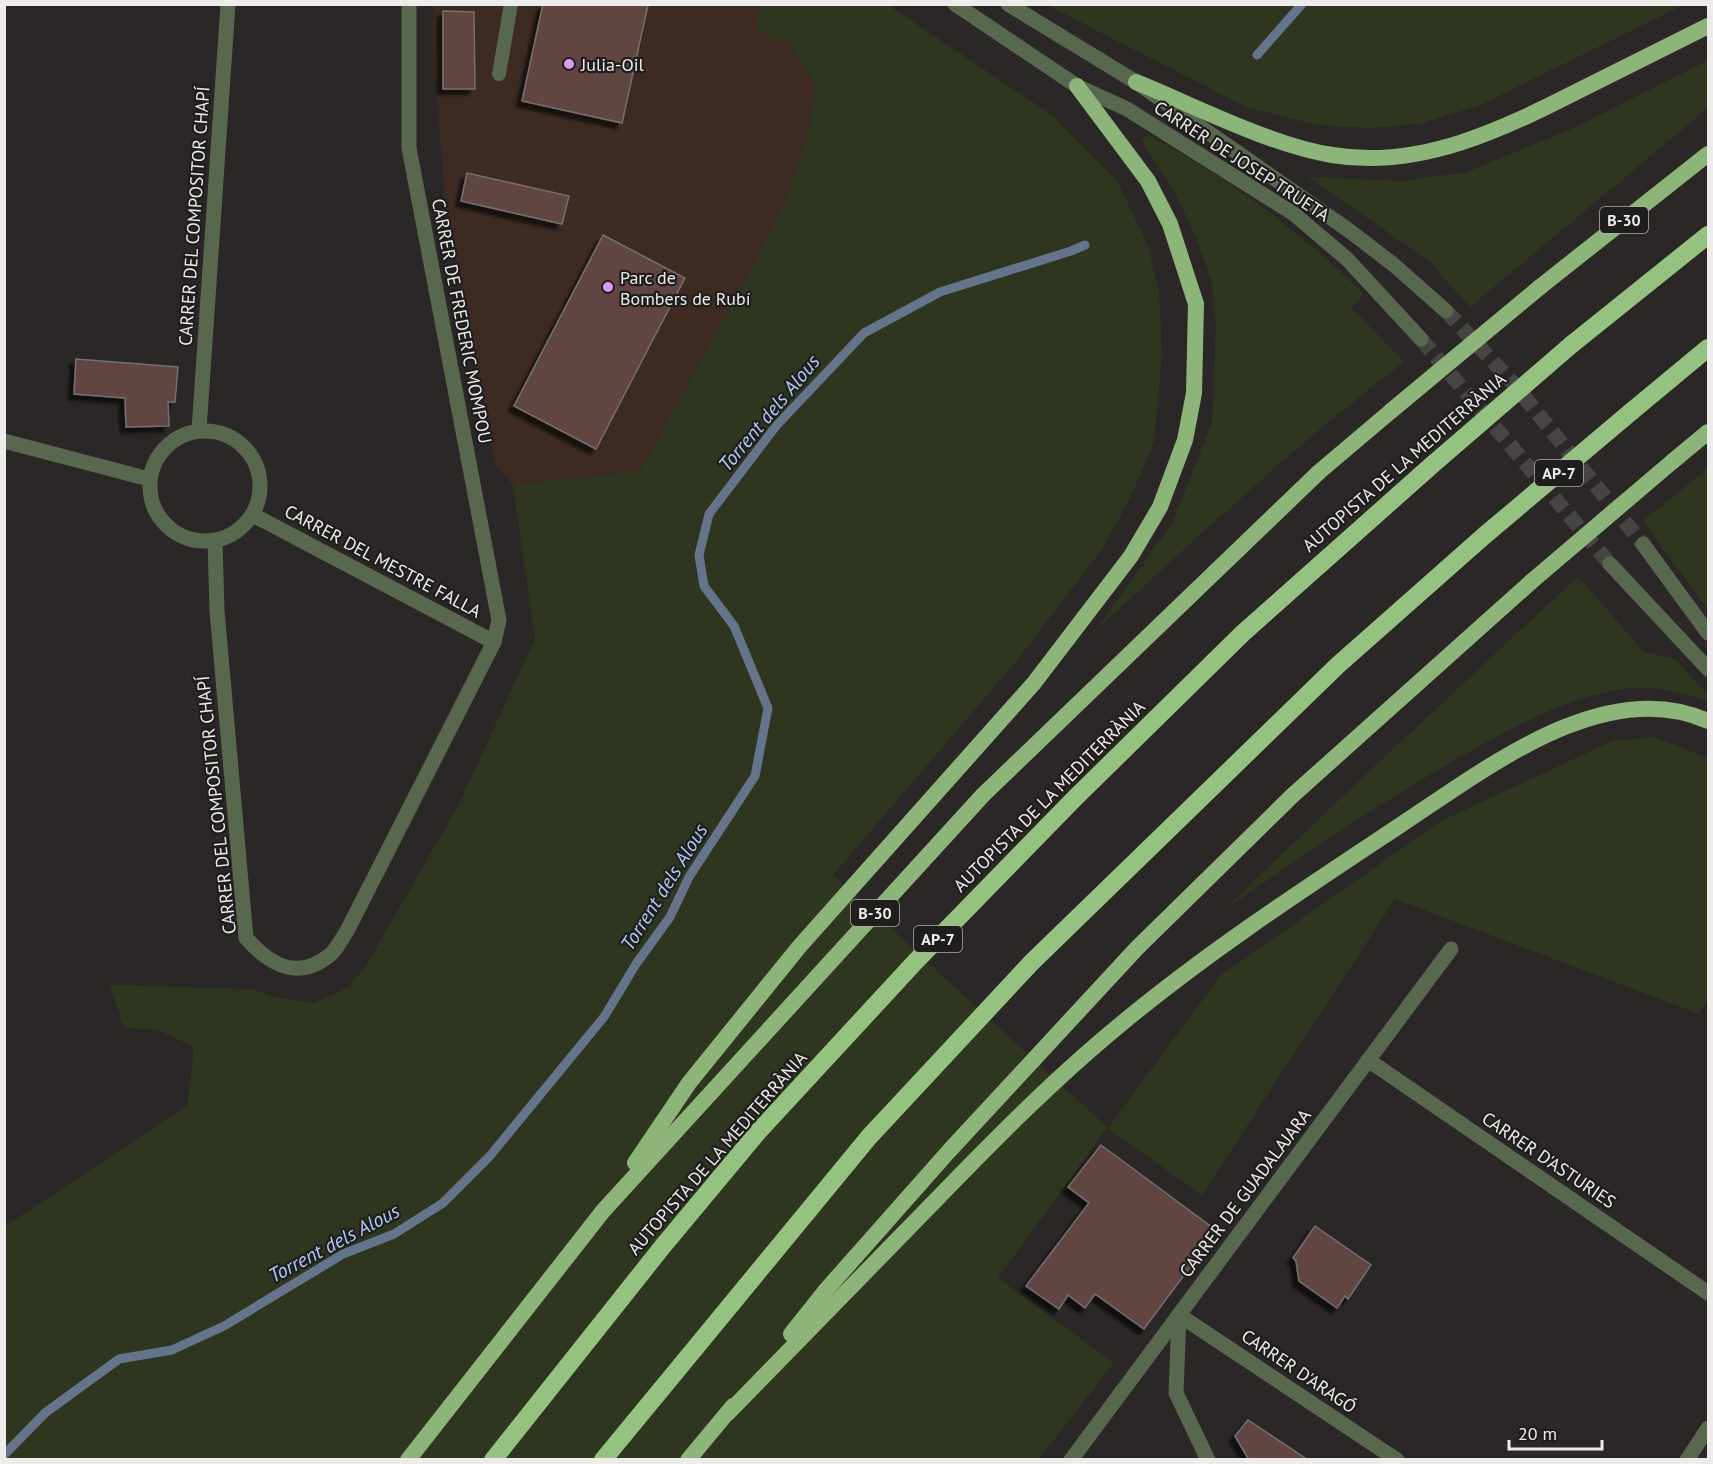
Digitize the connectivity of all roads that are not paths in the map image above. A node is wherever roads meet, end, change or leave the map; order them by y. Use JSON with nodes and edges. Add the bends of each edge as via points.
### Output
{"nodes":[{"id":1,"x":228,"y":4,"type":"edge"},
{"id":2,"x":410,"y":4,"type":"edge"},
{"id":3,"x":511,"y":4,"type":"edge"},
{"id":4,"x":955,"y":4,"type":"edge"},
{"id":5,"x":1008,"y":4,"type":"edge"},
{"id":6,"x":1708,"y":26,"type":"edge"},
{"id":7,"x":499,"y":74,"type":"dead end"},
{"id":8,"x":1136,"y":82,"type":"junction"},
{"id":9,"x":1077,"y":86,"type":"junction"},
{"id":10,"x":1708,"y":154,"type":"edge"},
{"id":11,"x":1708,"y":235,"type":"edge"},
{"id":12,"x":1446,"y":311,"type":"tunnel mouth"},
{"id":13,"x":1421,"y":339,"type":"tunnel mouth"},
{"id":14,"x":1708,"y":348,"type":"edge"},
{"id":15,"x":200,"y":430,"type":"junction"},
{"id":16,"x":1708,"y":432,"type":"edge"},
{"id":17,"x":4,"y":441,"type":"edge"},
{"id":18,"x":149,"y":479,"type":"junction"},
{"id":19,"x":253,"y":514,"type":"junction"},
{"id":20,"x":215,"y":541,"type":"junction"},
{"id":21,"x":1643,"y":544,"type":"tunnel mouth"},
{"id":22,"x":1610,"y":564,"type":"tunnel mouth"},
{"id":23,"x":1708,"y":633,"type":"edge"},
{"id":24,"x":494,"y":642,"type":"junction"},
{"id":25,"x":1708,"y":669,"type":"edge"},
{"id":26,"x":1708,"y":721,"type":"edge"},
{"id":27,"x":1451,"y":949,"type":"dead end"},
{"id":28,"x":1368,"y":1060,"type":"junction"},
{"id":29,"x":603,"y":1211,"type":"junction"},
{"id":30,"x":1708,"y":1293,"type":"edge"},
{"id":31,"x":1179,"y":1315,"type":"junction"},
{"id":32,"x":728,"y":1413,"type":"junction"},
{"id":33,"x":1708,"y":1428,"type":"edge"},
{"id":34,"x":408,"y":1460,"type":"edge"},
{"id":35,"x":493,"y":1460,"type":"edge"},
{"id":36,"x":603,"y":1460,"type":"edge"},
{"id":37,"x":688,"y":1460,"type":"edge"},
{"id":38,"x":1071,"y":1460,"type":"edge"},
{"id":39,"x":1208,"y":1460,"type":"edge"},
{"id":40,"x":1397,"y":1460,"type":"edge"},
{"id":41,"x":1687,"y":1460,"type":"edge"}],
"edges":[{"from":1,"to":15,"type":"street","name":"CARRER DEL COMPOSITOR CHAPÍ"},
{"from":2,"to":24,"type":"street","name":"CARRER DE FREDERIC MOMPOU","via":[[409,148],[499,620]]},
{"from":3,"to":7,"type":"lane"},
{"from":4,"to":9,"type":"street","name":"CARRER DE JOSEP TRUETA"},
{"from":5,"to":8,"type":"street","name":"CARRER DE JOSEP TRUETA"},
{"from":6,"to":8,"type":"highway","via":[[1470,142],[1382,157],[1333,155],[1289,144]]},
{"from":8,"to":12,"type":"street","name":"CARRER DE JOSEP TRUETA","via":[[1356,236]]},
{"from":9,"to":13,"type":"street","name":"CARRER DE JOSEP TRUETA","via":[[1127,109],[1294,214],[1347,259]]},
{"from":9,"to":29,"type":"highway","via":[[1148,181],[1170,224],[1196,304],[1194,393],[1185,440],[1160,507],[1131,556],[1034,683],[799,947],[689,1083]]},
{"from":10,"to":29,"type":"highway","number":"B-30","bridge":true,"via":[[1540,286],[1319,472],[983,795]]},
{"from":11,"to":35,"type":"highway","name":"AUTOPISTA DE LA MEDITERRÀNIA","number":"AP-7","bridge":true,"via":[[1570,345],[1243,633],[1075,798],[758,1132]]},
{"from":14,"to":36,"type":"highway","number":"AP-7","bridge":true,"via":[[1485,535],[1338,665],[1031,963],[869,1137]]},
{"from":15,"to":18,"type":"street","via":[[167,445],[154,461]]},
{"from":15,"to":19,"type":"street","via":[[219,432],[237,440],[254,459],[260,478],[258,505]]},
{"from":16,"to":32,"type":"highway","bridge":true,"via":[[1532,581],[1293,795],[1137,948],[833,1282]]},
{"from":17,"to":18,"type":"street"},
{"from":18,"to":20,"type":"street","via":[[151,502],[160,520],[174,533],[193,541]]},
{"from":19,"to":20,"type":"street","via":[[233,535]]},
{"from":19,"to":24,"type":"street","name":"CARRER DEL MESTRE FALLA"},
{"from":20,"to":24,"type":"street","name":"CARRER DEL COMPOSITOR CHAPÍ","via":[[217,611],[246,938],[263,957],[282,968],[309,966],[332,954],[347,931]]},
{"from":21,"to":23,"type":"street"},
{"from":22,"to":25,"type":"street"},
{"from":26,"to":32,"type":"highway","via":[[1693,714],[1643,707],[1617,710],[1556,730],[1449,794],[1216,948],[1118,1025],[1004,1130]]},
{"from":27,"to":28,"type":"street","name":"CARRER DE GUADALAJARA"},
{"from":28,"to":30,"type":"street","name":"CARRER D'ASTURIES"},
{"from":28,"to":31,"type":"street","name":"CARRER DE GUADALAJARA"},
{"from":29,"to":34,"type":"highway","number":"B-30"},
{"from":31,"to":38,"type":"street","name":"CARRER DE GUADALAJARA"},
{"from":31,"to":39,"type":"street","via":[[1176,1393]]},
{"from":31,"to":40,"type":"street","name":"CARRER D'ARAGÓ"},
{"from":32,"to":37,"type":"highway"},
{"from":33,"to":41,"type":"street"}]}
